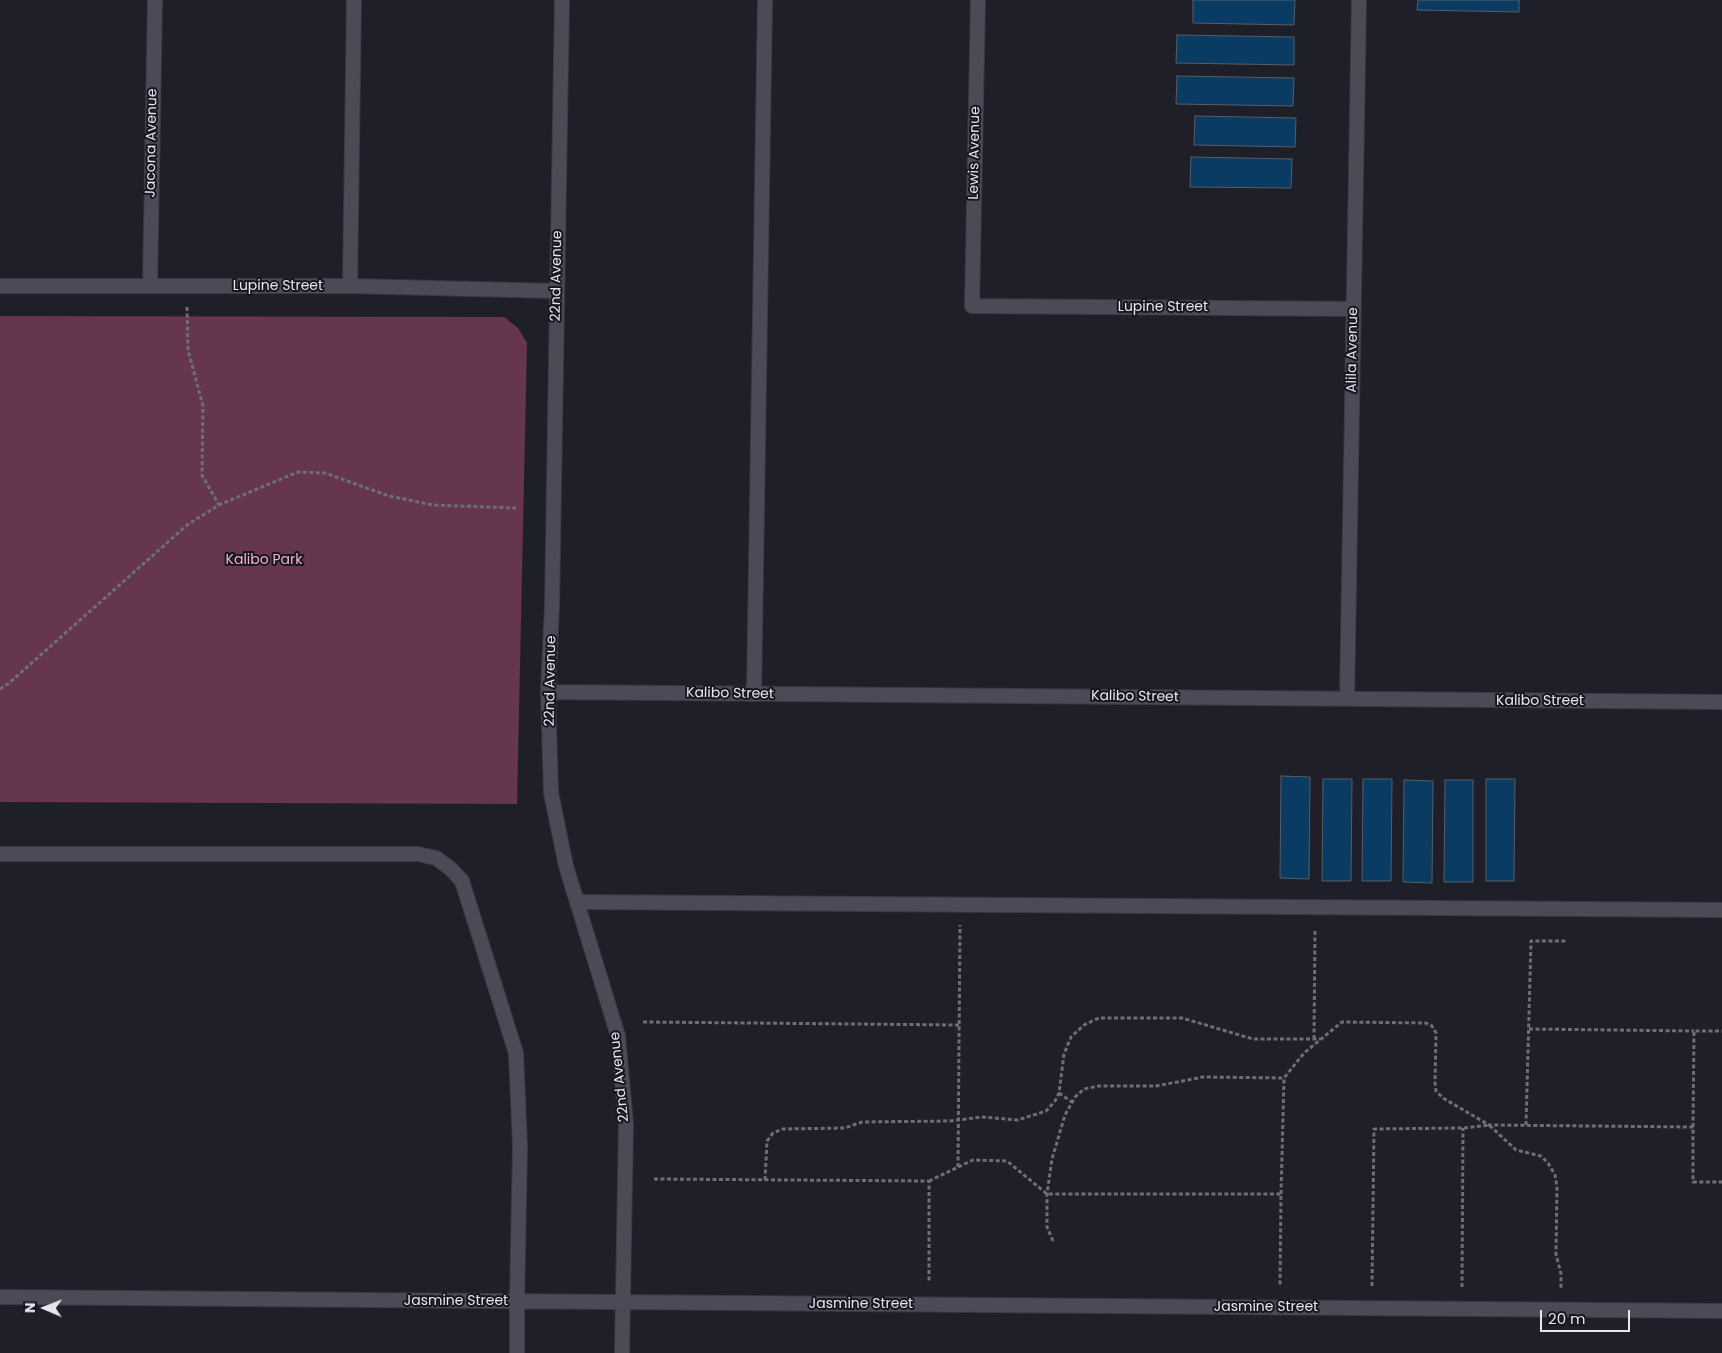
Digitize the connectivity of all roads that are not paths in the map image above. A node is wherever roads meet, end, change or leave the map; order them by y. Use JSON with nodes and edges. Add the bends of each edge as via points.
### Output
{"nodes":[{"id":1,"x":154,"y":0,"type":"edge"},
{"id":2,"x":354,"y":0,"type":"edge"},
{"id":3,"x":562,"y":0,"type":"edge"},
{"id":4,"x":765,"y":0,"type":"edge"},
{"id":5,"x":978,"y":0,"type":"edge"},
{"id":6,"x":1359,"y":0,"type":"edge"},
{"id":7,"x":0,"y":286,"type":"edge"},
{"id":8,"x":150,"y":286,"type":"junction"},
{"id":9,"x":350,"y":286,"type":"junction"},
{"id":10,"x":556,"y":291,"type":"junction"},
{"id":11,"x":972,"y":306,"type":"joint"},
{"id":12,"x":1354,"y":309,"type":"junction"},
{"id":13,"x":548,"y":692,"type":"junction"},
{"id":14,"x":754,"y":694,"type":"junction"},
{"id":15,"x":1347,"y":699,"type":"junction"},
{"id":16,"x":1722,"y":702,"type":"edge"},
{"id":17,"x":0,"y":854,"type":"edge"},
{"id":18,"x":577,"y":902,"type":"junction"},
{"id":19,"x":1722,"y":910,"type":"edge"},
{"id":20,"x":0,"y":1297,"type":"edge"},
{"id":21,"x":517,"y":1301,"type":"junction"},
{"id":22,"x":623,"y":1302,"type":"junction"},
{"id":23,"x":1722,"y":1310,"type":"edge"},
{"id":24,"x":516,"y":1353,"type":"edge"},
{"id":25,"x":622,"y":1353,"type":"edge"}],
"edges":[{"from":1,"to":8,"type":"street","name":"Jacona Avenue"},
{"from":2,"to":9,"type":"street"},
{"from":3,"to":10,"type":"street","name":"22nd Avenue"},
{"from":4,"to":14,"type":"street"},
{"from":5,"to":11,"type":"street","name":"Lewis Avenue"},
{"from":6,"to":12,"type":"street","name":"Alila Avenue"},
{"from":7,"to":8,"type":"street","name":"Lupine Street"},
{"from":8,"to":9,"type":"street","name":"Lupine Street"},
{"from":9,"to":10,"type":"street","name":"Lupine Street"},
{"from":10,"to":13,"type":"street","name":"22nd Avenue"},
{"from":11,"to":12,"type":"street","name":"Lupine Street"},
{"from":12,"to":15,"type":"street","name":"Alila Avenue"},
{"from":13,"to":14,"type":"street","name":"Kalibo Street"},
{"from":13,"to":18,"type":"street","name":"22nd Avenue","via":[[551,793]]},
{"from":14,"to":15,"type":"street","name":"Kalibo Street"},
{"from":15,"to":16,"type":"street","name":"Kalibo Street"},
{"from":17,"to":21,"type":"street","via":[[418,854],[436,858],[451,869],[462,881],[516,1053],[520,1146]]},
{"from":18,"to":19,"type":"street"},
{"from":18,"to":22,"type":"street","name":"22nd Avenue","via":[[618,1036],[626,1124]]},
{"from":20,"to":21,"type":"street","name":"Jasmine Street"},
{"from":21,"to":22,"type":"street","name":"Jasmine Street"},
{"from":21,"to":24,"type":"street"},
{"from":22,"to":23,"type":"street","name":"Jasmine Street"},
{"from":22,"to":25,"type":"street","name":"22nd Avenue"}]}
